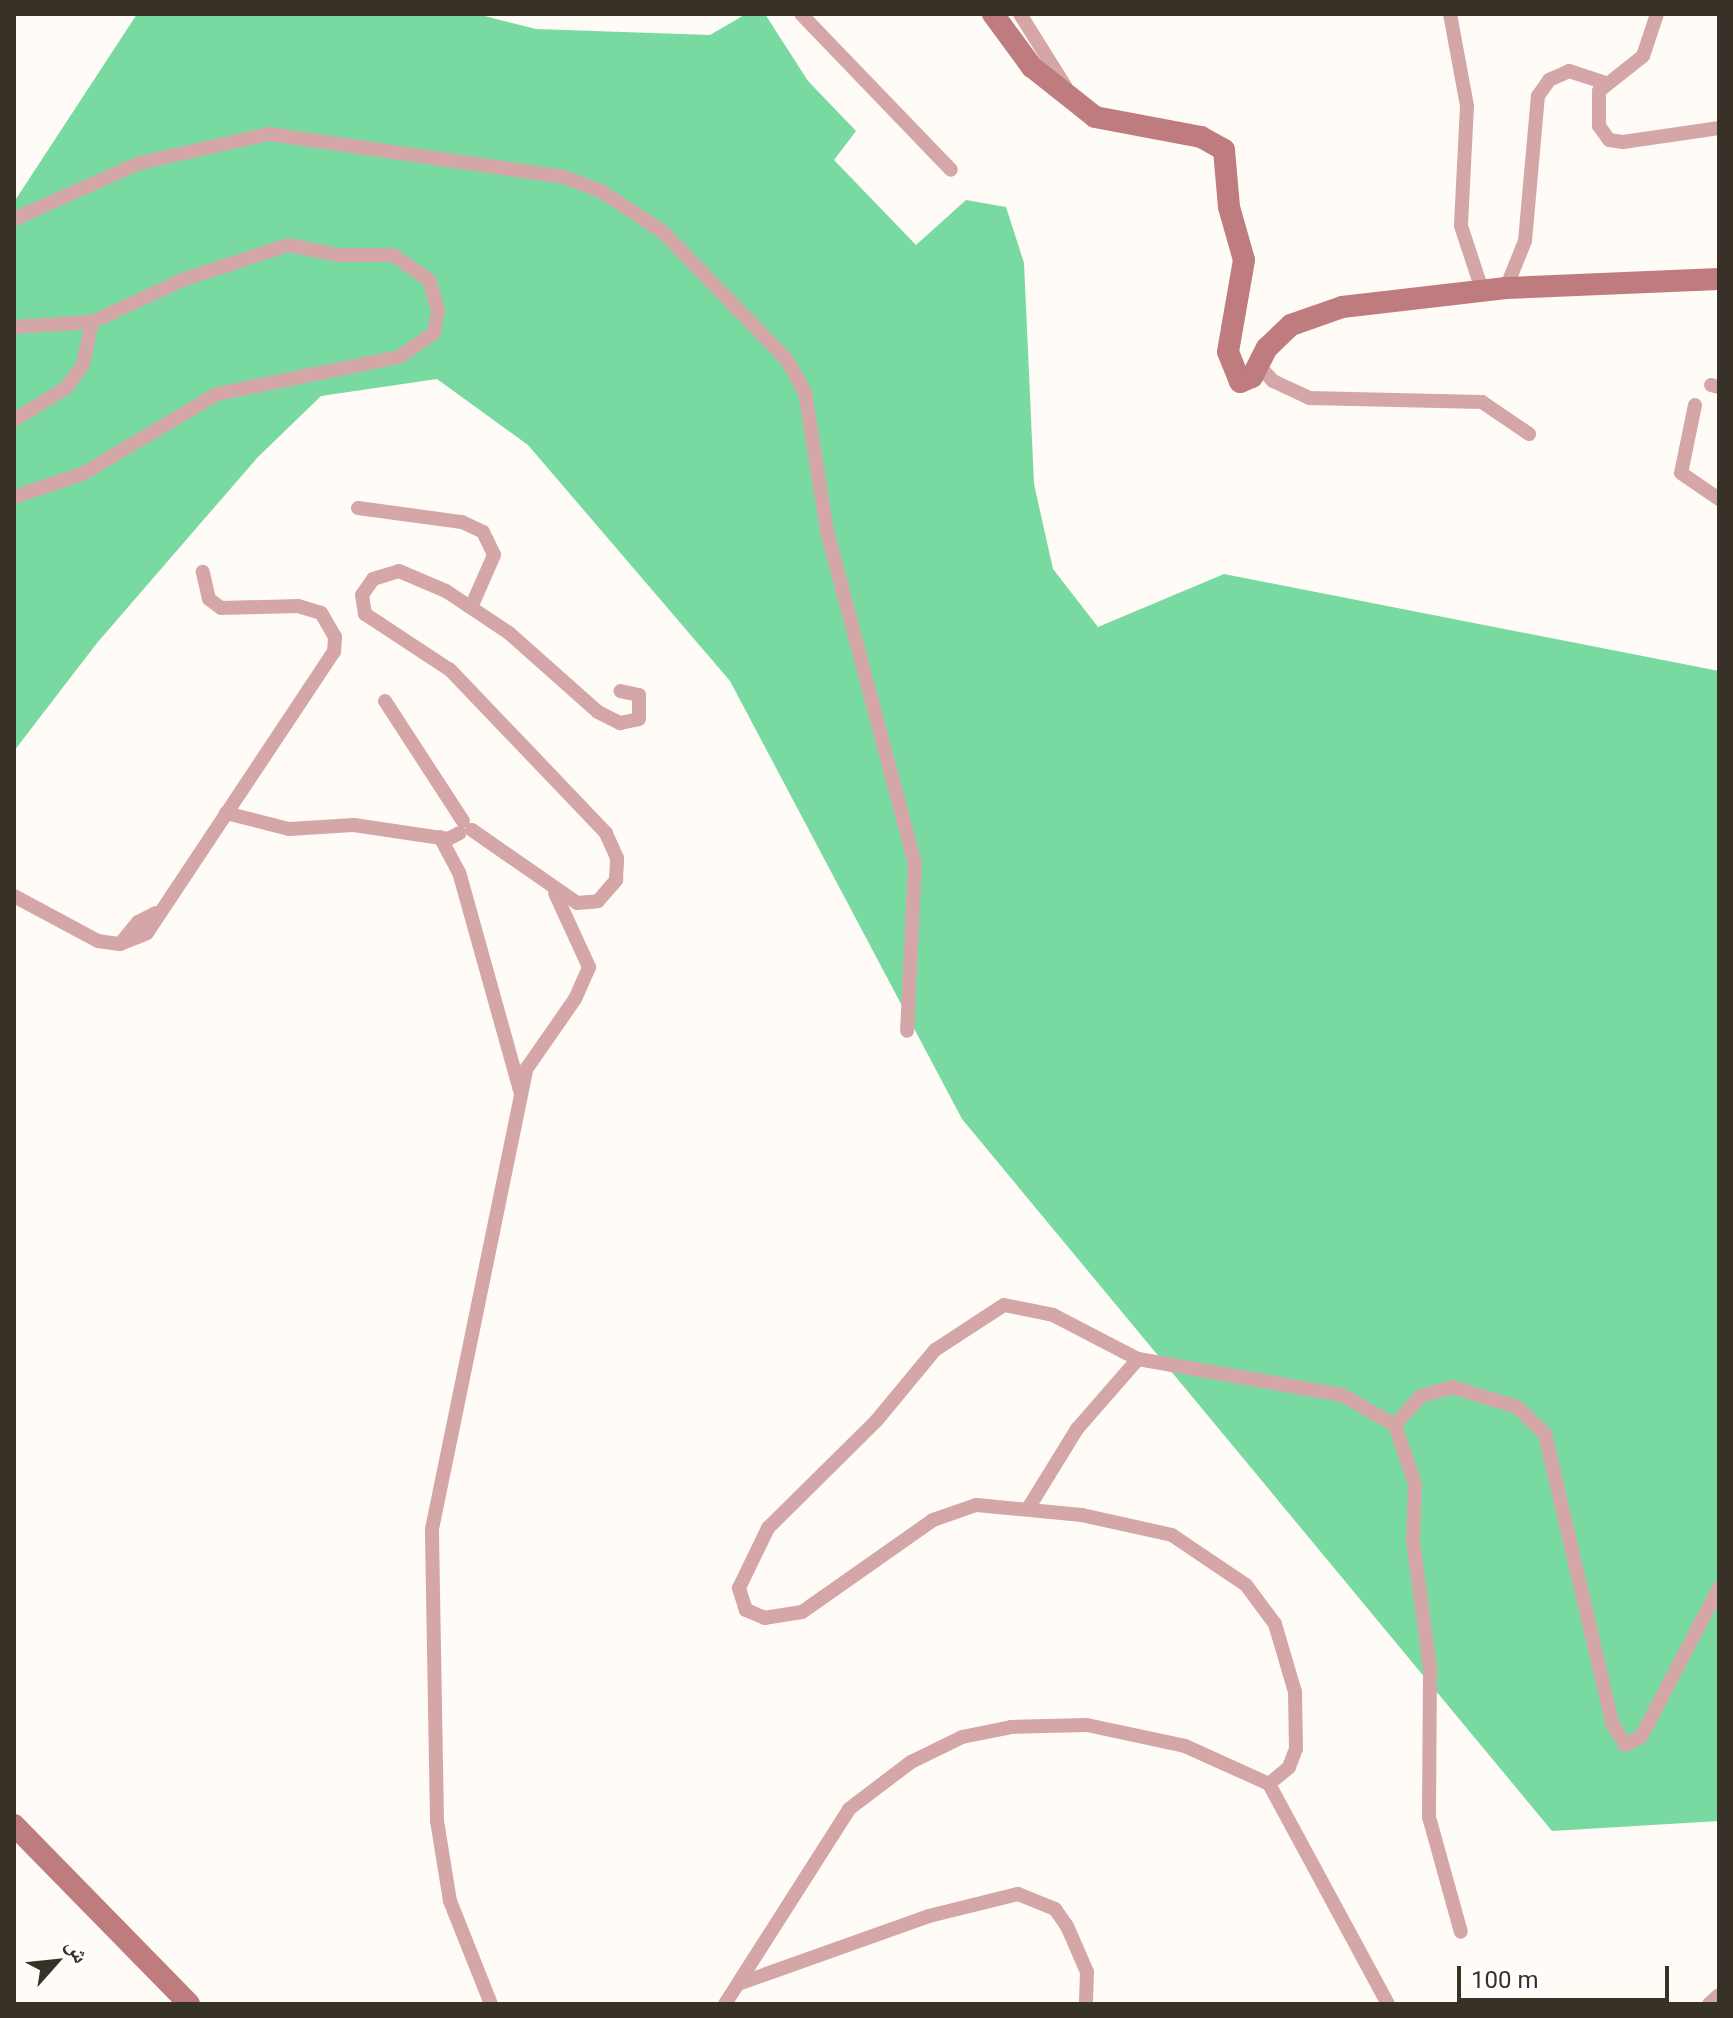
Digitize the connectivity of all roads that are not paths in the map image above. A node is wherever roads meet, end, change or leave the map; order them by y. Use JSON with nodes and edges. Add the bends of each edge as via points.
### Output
{"nodes":[{"id":1,"x":801,"y":14,"type":"edge"},
{"id":2,"x":993,"y":14,"type":"edge"},
{"id":3,"x":1020,"y":14,"type":"edge"},
{"id":4,"x":1450,"y":14,"type":"edge"},
{"id":5,"x":1657,"y":14,"type":"edge"},
{"id":6,"x":1606,"y":83,"type":"junction"},
{"id":7,"x":1074,"y":100,"type":"junction"},
{"id":8,"x":1719,"y":128,"type":"edge"},
{"id":9,"x":951,"y":170,"type":"dead end"},
{"id":10,"x":14,"y":219,"type":"edge"},
{"id":11,"x":1719,"y":279,"type":"edge"},
{"id":12,"x":1506,"y":288,"type":"junction"},
{"id":13,"x":1482,"y":290,"type":"junction"},
{"id":14,"x":92,"y":322,"type":"junction"},
{"id":15,"x":14,"y":327,"type":"edge"},
{"id":16,"x":1258,"y":365,"type":"junction"},
{"id":17,"x":1695,"y":405,"type":"dead end"},
{"id":18,"x":14,"y":420,"type":"edge"},
{"id":19,"x":1529,"y":434,"type":"dead end"},
{"id":20,"x":14,"y":497,"type":"edge"},
{"id":21,"x":1719,"y":499,"type":"edge"},
{"id":22,"x":358,"y":508,"type":"dead end"},
{"id":23,"x":203,"y":572,"type":"dead end"},
{"id":24,"x":472,"y":605,"type":"junction"},
{"id":25,"x":620,"y":691,"type":"dead end"},
{"id":26,"x":385,"y":701,"type":"dead end"},
{"id":27,"x":226,"y":813,"type":"junction"},
{"id":28,"x":465,"y":828,"type":"junction"},
{"id":29,"x":440,"y":837,"type":"junction"},
{"id":30,"x":555,"y":893,"type":"junction"},
{"id":31,"x":14,"y":896,"type":"edge"},
{"id":32,"x":907,"y":1031,"type":"dead end"},
{"id":33,"x":521,"y":1093,"type":"junction"},
{"id":34,"x":1138,"y":1359,"type":"junction"},
{"id":35,"x":1395,"y":1425,"type":"junction"},
{"id":36,"x":1029,"y":1507,"type":"junction"},
{"id":37,"x":1719,"y":1588,"type":"edge"},
{"id":38,"x":1269,"y":1784,"type":"junction"},
{"id":39,"x":14,"y":1825,"type":"edge"},
{"id":40,"x":1461,"y":1932,"type":"dead end"},
{"id":41,"x":741,"y":1983,"type":"junction"},
{"id":42,"x":1719,"y":1995,"type":"edge"},
{"id":43,"x":189,"y":2004,"type":"edge"},
{"id":44,"x":491,"y":2004,"type":"edge"},
{"id":45,"x":725,"y":2004,"type":"edge"},
{"id":46,"x":1086,"y":2004,"type":"edge"},
{"id":47,"x":1388,"y":2004,"type":"edge"},
{"id":48,"x":1709,"y":2004,"type":"edge"}],
"edges":[{"from":1,"to":9,"type":"street"},
{"from":2,"to":7,"type":"main road","via":[[1032,67]]},
{"from":3,"to":7,"type":"street"},
{"from":4,"to":13,"type":"street","via":[[1467,106],[1461,226]]},
{"from":5,"to":6,"type":"street","via":[[1643,56]]},
{"from":6,"to":8,"type":"street","via":[[1596,116],[1609,140]]},
{"from":6,"to":12,"type":"street","via":[[1569,71],[1549,80],[1538,96],[1525,241]]},
{"from":7,"to":16,"type":"main road","via":[[1104,121],[1201,137],[1224,150],[1229,207],[1244,260],[1228,352],[1240,382],[1252,377]]},
{"from":10,"to":32,"type":"street","via":[[140,163],[269,134],[564,177],[601,191],[663,232],[787,360],[805,393],[834,561],[915,863]]},
{"from":11,"to":12,"type":"main road"},
{"from":12,"to":13,"type":"main road"},
{"from":13,"to":16,"type":"main road","via":[[1342,307],[1304,319],[1276,337]]},
{"from":14,"to":15,"type":"street"},
{"from":14,"to":18,"type":"street","via":[[83,365],[66,388]]},
{"from":14,"to":20,"type":"street","via":[[185,279],[288,245],[337,255],[393,255],[429,280],[438,310],[434,333],[399,357],[217,394],[82,474]]},
{"from":16,"to":19,"type":"street","via":[[1273,381],[1309,398],[1482,402]]},
{"from":17,"to":21,"type":"street","via":[[1681,473]]},
{"from":22,"to":24,"type":"street","via":[[462,522],[483,532],[494,555]]},
{"from":23,"to":27,"type":"street","via":[[215,606],[311,608],[335,637],[329,664]]},
{"from":24,"to":25,"type":"street","via":[[598,712],[620,723],[639,719],[639,695]]},
{"from":24,"to":30,"type":"street","via":[[392,570],[373,579],[361,600],[372,621],[450,670],[606,833],[617,858],[611,892],[585,904]]},
{"from":26,"to":28,"type":"street"},
{"from":27,"to":29,"type":"street","via":[[289,829],[354,825]]},
{"from":27,"to":31,"type":"street","via":[[156,913],[138,922],[120,944],[98,941]]},
{"from":28,"to":29,"type":"street"},
{"from":28,"to":30,"type":"street"},
{"from":29,"to":33,"type":"street","via":[[459,872]]},
{"from":30,"to":33,"type":"street","via":[[589,967],[575,999],[534,1052]]},
{"from":33,"to":44,"type":"street","via":[[432,1529],[437,1821],[450,1901]]},
{"from":34,"to":35,"type":"street","via":[[1342,1395]]},
{"from":34,"to":36,"type":"street","via":[[1077,1429]]},
{"from":34,"to":36,"type":"street","via":[[1028,1306],[1004,1305],[972,1320],[935,1350],[877,1420],[768,1528],[739,1588],[740,1599],[754,1616],[802,1612],[933,1520],[976,1505]]},
{"from":35,"to":37,"type":"street","via":[[1421,1396],[1452,1387],[1517,1407],[1545,1434],[1612,1723],[1625,1745],[1641,1737]]},
{"from":35,"to":40,"type":"street","via":[[1415,1484],[1413,1541],[1430,1668],[1429,1817]]},
{"from":36,"to":38,"type":"street","via":[[1172,1535],[1246,1585],[1275,1624],[1295,1692],[1296,1749],[1280,1779]]},
{"from":38,"to":41,"type":"street","via":[[1185,1746],[1120,1729],[1033,1726],[962,1737],[911,1762],[849,1809]]},
{"from":38,"to":47,"type":"street"},
{"from":39,"to":43,"type":"main road"},
{"from":41,"to":45,"type":"street"},
{"from":41,"to":46,"type":"street","via":[[929,1916],[1018,1894],[1055,1909],[1067,1926],[1087,1972]]},
{"from":42,"to":48,"type":"street"}]}
